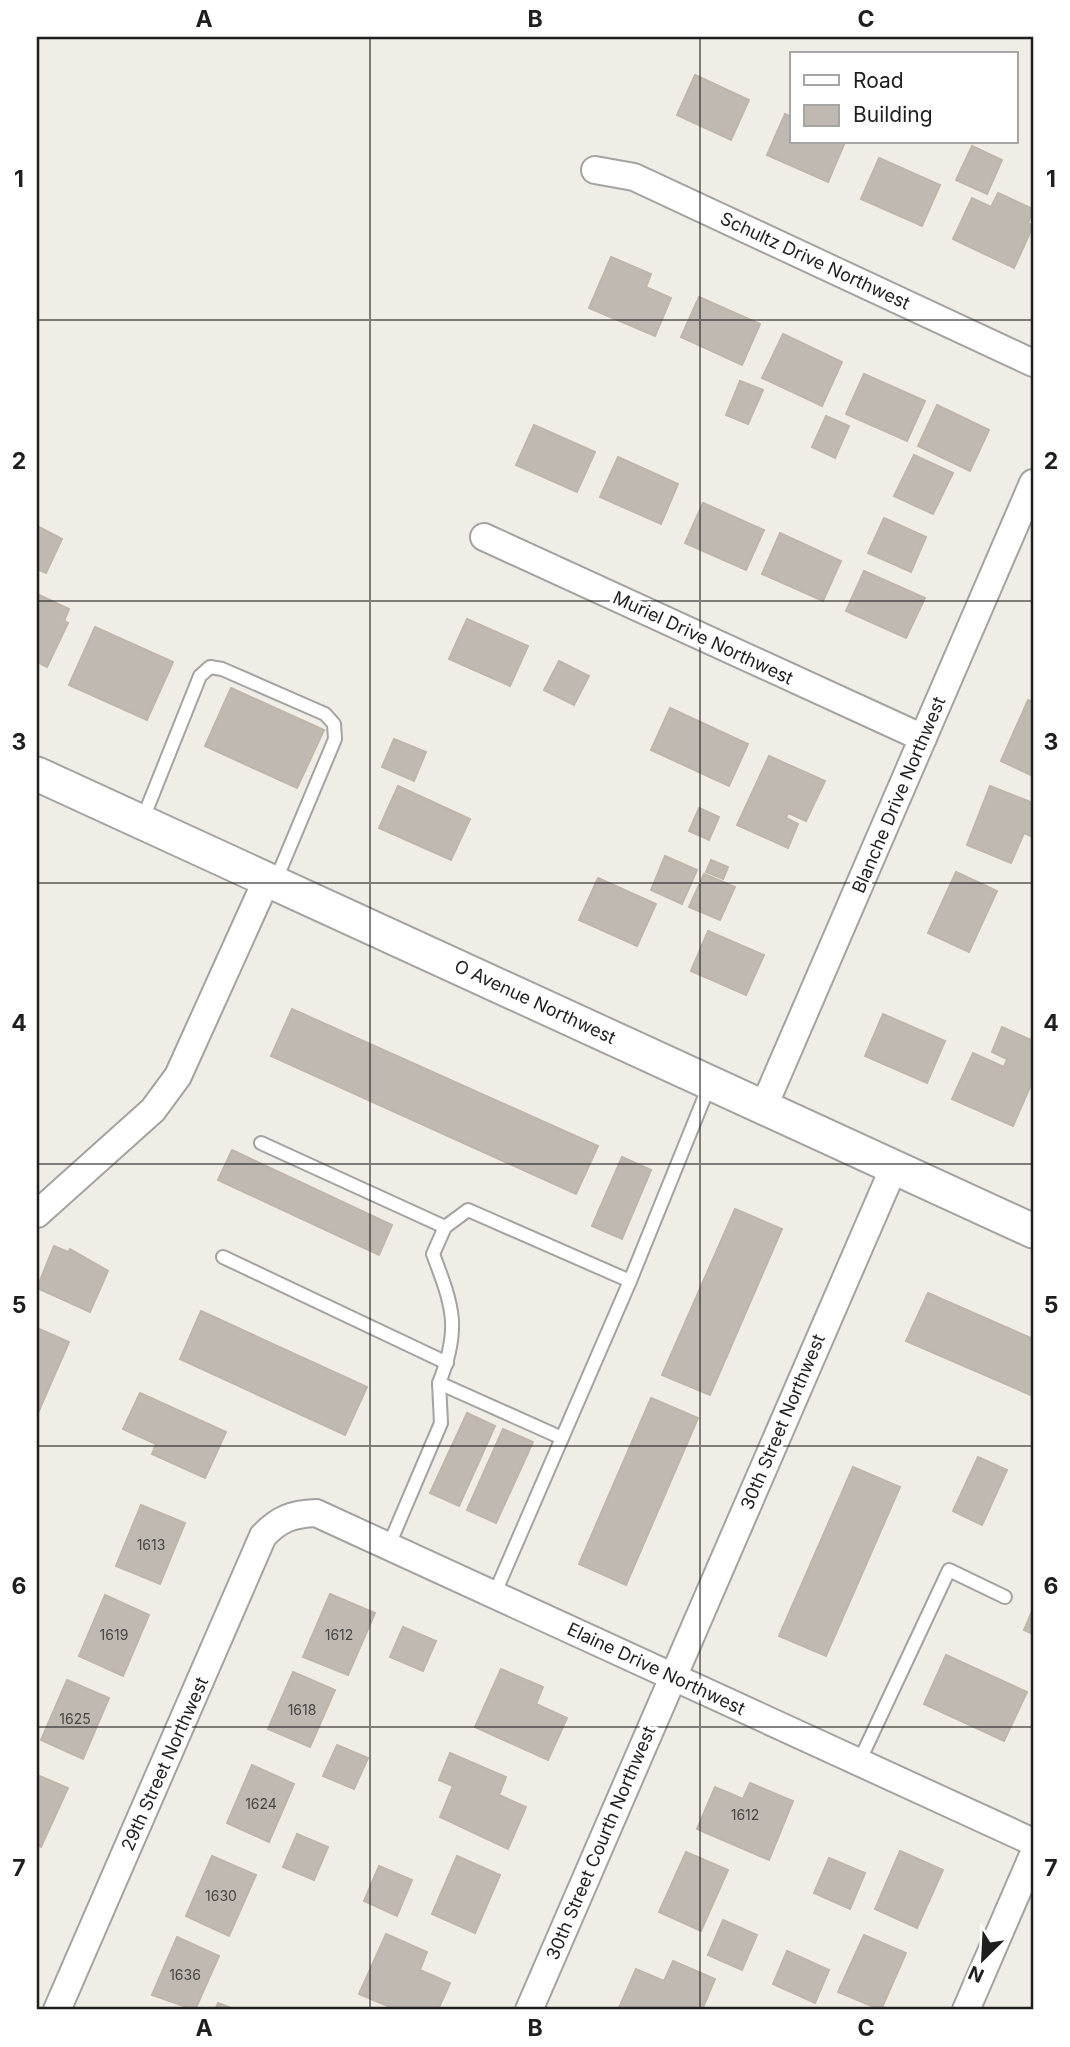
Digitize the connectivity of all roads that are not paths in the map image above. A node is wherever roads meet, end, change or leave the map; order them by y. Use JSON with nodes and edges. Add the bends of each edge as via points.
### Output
{"nodes":[{"id":1,"x":594,"y":170,"type":"dead end"},
{"id":2,"x":1033,"y":363,"type":"edge"},
{"id":3,"x":1033,"y":483,"type":"edge"},
{"id":4,"x":484,"y":537,"type":"dead end"},
{"id":5,"x":923,"y":738,"type":"junction"},
{"id":6,"x":37,"y":775,"type":"edge"},
{"id":7,"x":142,"y":822,"type":"junction"},
{"id":8,"x":271,"y":881,"type":"junction"},
{"id":9,"x":710,"y":1082,"type":"junction"},
{"id":10,"x":764,"y":1107,"type":"junction"},
{"id":11,"x":261,"y":1143,"type":"dead end"},
{"id":12,"x":894,"y":1167,"type":"junction"},
{"id":13,"x":37,"y":1214,"type":"edge"},
{"id":14,"x":445,"y":1227,"type":"junction"},
{"id":15,"x":1033,"y":1231,"type":"edge"},
{"id":16,"x":223,"y":1257,"type":"dead end"},
{"id":17,"x":630,"y":1282,"type":"junction"},
{"id":18,"x":447,"y":1363,"type":"junction"},
{"id":19,"x":439,"y":1383,"type":"junction"},
{"id":20,"x":562,"y":1438,"type":"junction"},
{"id":21,"x":277,"y":1521,"type":"joint"},
{"id":22,"x":389,"y":1545,"type":"junction"},
{"id":23,"x":494,"y":1595,"type":"junction"},
{"id":24,"x":1005,"y":1597,"type":"dead end"},
{"id":25,"x":672,"y":1676,"type":"junction"},
{"id":26,"x":859,"y":1762,"type":"junction"},
{"id":27,"x":1033,"y":1842,"type":"edge"},
{"id":28,"x":1033,"y":1855,"type":"edge"},
{"id":29,"x":57,"y":2010,"type":"edge"},
{"id":30,"x":529,"y":2010,"type":"edge"},
{"id":31,"x":966,"y":2010,"type":"edge"}],
"edges":[{"from":1,"to":2,"type":"street","name":"Schultz Drive Northwest","via":[[634,177]]},
{"from":3,"to":5,"type":"street","name":"Blanche Drive Northwest"},
{"from":4,"to":5,"type":"street","name":"Muriel Drive Northwest"},
{"from":5,"to":10,"type":"street","name":"Blanche Drive Northwest"},
{"from":6,"to":7,"type":"street","name":"O Avenue Northwest"},
{"from":7,"to":8,"type":"street","name":"O Avenue Northwest"},
{"from":7,"to":8,"type":"lane","via":[[200,676],[210,667],[325,715],[334,724],[335,739]]},
{"from":8,"to":9,"type":"street","name":"O Avenue Northwest"},
{"from":8,"to":13,"type":"street","via":[[178,1076],[153,1110]]},
{"from":9,"to":10,"type":"street","name":"O Avenue Northwest"},
{"from":9,"to":17,"type":"lane"},
{"from":10,"to":12,"type":"street","name":"O Avenue Northwest"},
{"from":11,"to":14,"type":"lane"},
{"from":12,"to":15,"type":"street","name":"O Avenue Northwest"},
{"from":12,"to":25,"type":"street","name":"30th Street Northwest"},
{"from":14,"to":17,"type":"lane","via":[[468,1210]]},
{"from":14,"to":18,"type":"lane","via":[[433,1254],[450,1300],[453,1345]]},
{"from":16,"to":18,"type":"lane"},
{"from":17,"to":20,"type":"lane"},
{"from":18,"to":19,"type":"lane"},
{"from":19,"to":20,"type":"lane"},
{"from":19,"to":22,"type":"lane","via":[[441,1423]]},
{"from":20,"to":23,"type":"lane"},
{"from":21,"to":22,"type":"street","name":"Elaine Drive Northwest","via":[[316,1513]]},
{"from":21,"to":29,"type":"street","name":"29th Street Northwest","via":[[255,1553]]},
{"from":22,"to":23,"type":"street","name":"Elaine Drive Northwest"},
{"from":23,"to":25,"type":"street","name":"Elaine Drive Northwest"},
{"from":24,"to":26,"type":"lane","via":[[949,1570]]},
{"from":25,"to":26,"type":"street","name":"Elaine Drive Northwest"},
{"from":25,"to":30,"type":"street","name":"30th Street Courth Northwest"},
{"from":26,"to":27,"type":"street","name":"Elaine Drive Northwest"},
{"from":28,"to":31,"type":"street"}]}
